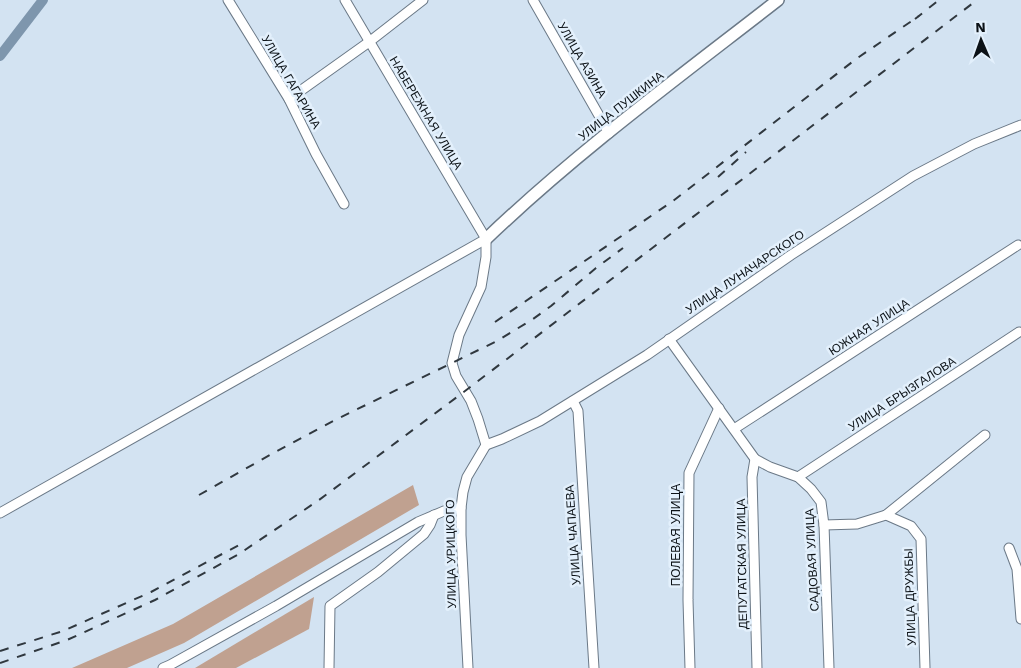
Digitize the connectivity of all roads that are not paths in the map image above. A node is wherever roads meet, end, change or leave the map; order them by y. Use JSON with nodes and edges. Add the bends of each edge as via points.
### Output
{"nodes":[{"id":1,"x":228,"y":0,"type":"edge"},
{"id":2,"x":344,"y":0,"type":"edge"},
{"id":3,"x":423,"y":0,"type":"edge"},
{"id":4,"x":533,"y":0,"type":"edge"},
{"id":5,"x":778,"y":0,"type":"edge"},
{"id":6,"x":369,"y":42,"type":"junction"},
{"id":7,"x":289,"y":99,"type":"junction"},
{"id":8,"x":1021,"y":125,"type":"edge"},
{"id":9,"x":609,"y":133,"type":"junction"},
{"id":10,"x":344,"y":204,"type":"dead end"},
{"id":11,"x":486,"y":239,"type":"junction"},
{"id":12,"x":1018,"y":245,"type":"dead end"},
{"id":13,"x":1019,"y":332,"type":"dead end"},
{"id":14,"x":670,"y":340,"type":"junction"},
{"id":15,"x":573,"y":401,"type":"junction"},
{"id":16,"x":719,"y":408,"type":"junction"},
{"id":17,"x":734,"y":429,"type":"junction"},
{"id":18,"x":986,"y":435,"type":"dead end"},
{"id":19,"x":486,"y":445,"type":"junction"},
{"id":20,"x":755,"y":459,"type":"junction"},
{"id":21,"x":798,"y":477,"type":"junction"},
{"id":22,"x":461,"y":508,"type":"junction"},
{"id":23,"x":0,"y":513,"type":"edge"},
{"id":24,"x":434,"y":515,"type":"junction"},
{"id":25,"x":886,"y":515,"type":"junction"},
{"id":26,"x":824,"y":525,"type":"junction"},
{"id":27,"x":1009,"y":548,"type":"dead end"},
{"id":28,"x":1021,"y":619,"type":"edge"},
{"id":29,"x":163,"y":668,"type":"edge"},
{"id":30,"x":328,"y":668,"type":"edge"},
{"id":31,"x":468,"y":668,"type":"edge"},
{"id":32,"x":594,"y":668,"type":"edge"},
{"id":33,"x":690,"y":668,"type":"edge"},
{"id":34,"x":757,"y":668,"type":"edge"},
{"id":35,"x":829,"y":668,"type":"edge"},
{"id":36,"x":925,"y":668,"type":"edge"}],
"edges":[{"from":1,"to":7,"type":"street","name":"УЛИЦА ГАГАРИНА"},
{"from":2,"to":6,"type":"street","name":"НАБЕРЕЖНАЯ УЛИЦА"},
{"from":3,"to":6,"type":"street"},
{"from":4,"to":9,"type":"street","name":"УЛИЦА АЗИНА"},
{"from":5,"to":9,"type":"main road","name":"УЛИЦА ПУШКИНА"},
{"from":6,"to":7,"type":"street"},
{"from":6,"to":11,"type":"street","name":"НАБЕРЕЖНАЯ УЛИЦА"},
{"from":7,"to":10,"type":"street","name":"УЛИЦА ГАГАРИНА"},
{"from":8,"to":14,"type":"street","name":"УЛИЦА ЛУНАЧАРСКОГО","via":[[974,144],[913,176],[791,255]]},
{"from":9,"to":11,"type":"main road","name":"УЛИЦА ПУШКИНА","via":[[523,203]]},
{"from":11,"to":19,"type":"street","via":[[481,287],[459,335],[452,363],[471,401]]},
{"from":11,"to":23,"type":"street"},
{"from":12,"to":17,"type":"street","name":"ЮЖНАЯ УЛИЦА"},
{"from":13,"to":21,"type":"street","name":"УЛИЦА БРЫЗГАЛОВА"},
{"from":14,"to":15,"type":"street","name":"УЛИЦА ЛУНАЧАРСКОГО"},
{"from":14,"to":16,"type":"street"},
{"from":15,"to":19,"type":"street","name":"УЛИЦА ЛУНАЧАРСКОГО","via":[[540,421]]},
{"from":15,"to":32,"type":"street","name":"УЛИЦА ЧАПАЕВА","via":[[578,411]]},
{"from":16,"to":17,"type":"street"},
{"from":16,"to":33,"type":"street","name":"ПОЛЕВАЯ УЛИЦА","via":[[689,473]]},
{"from":17,"to":20,"type":"street"},
{"from":18,"to":25,"type":"street"},
{"from":19,"to":22,"type":"street","name":"УЛИЦА УРИЦКОГО","via":[[467,477]]},
{"from":20,"to":21,"type":"street","name":"САДОВАЯ УЛИЦА"},
{"from":20,"to":34,"type":"street","name":"ДЕПУТАТСКАЯ УЛИЦА","via":[[752,477]]},
{"from":21,"to":26,"type":"street","name":"САДОВАЯ УЛИЦА","via":[[821,502]]},
{"from":22,"to":24,"type":"street"},
{"from":22,"to":31,"type":"street","name":"УЛИЦА УРИЦКОГО"},
{"from":24,"to":29,"type":"street"},
{"from":24,"to":30,"type":"street","via":[[424,534],[330,606]]},
{"from":25,"to":26,"type":"street","via":[[857,524]]},
{"from":25,"to":36,"type":"street","name":"УЛИЦА ДРУЖБЫ","via":[[911,526],[921,539]]},
{"from":26,"to":35,"type":"street","name":"САДОВАЯ УЛИЦА"},
{"from":27,"to":28,"type":"street","via":[[1017,569]]}]}
